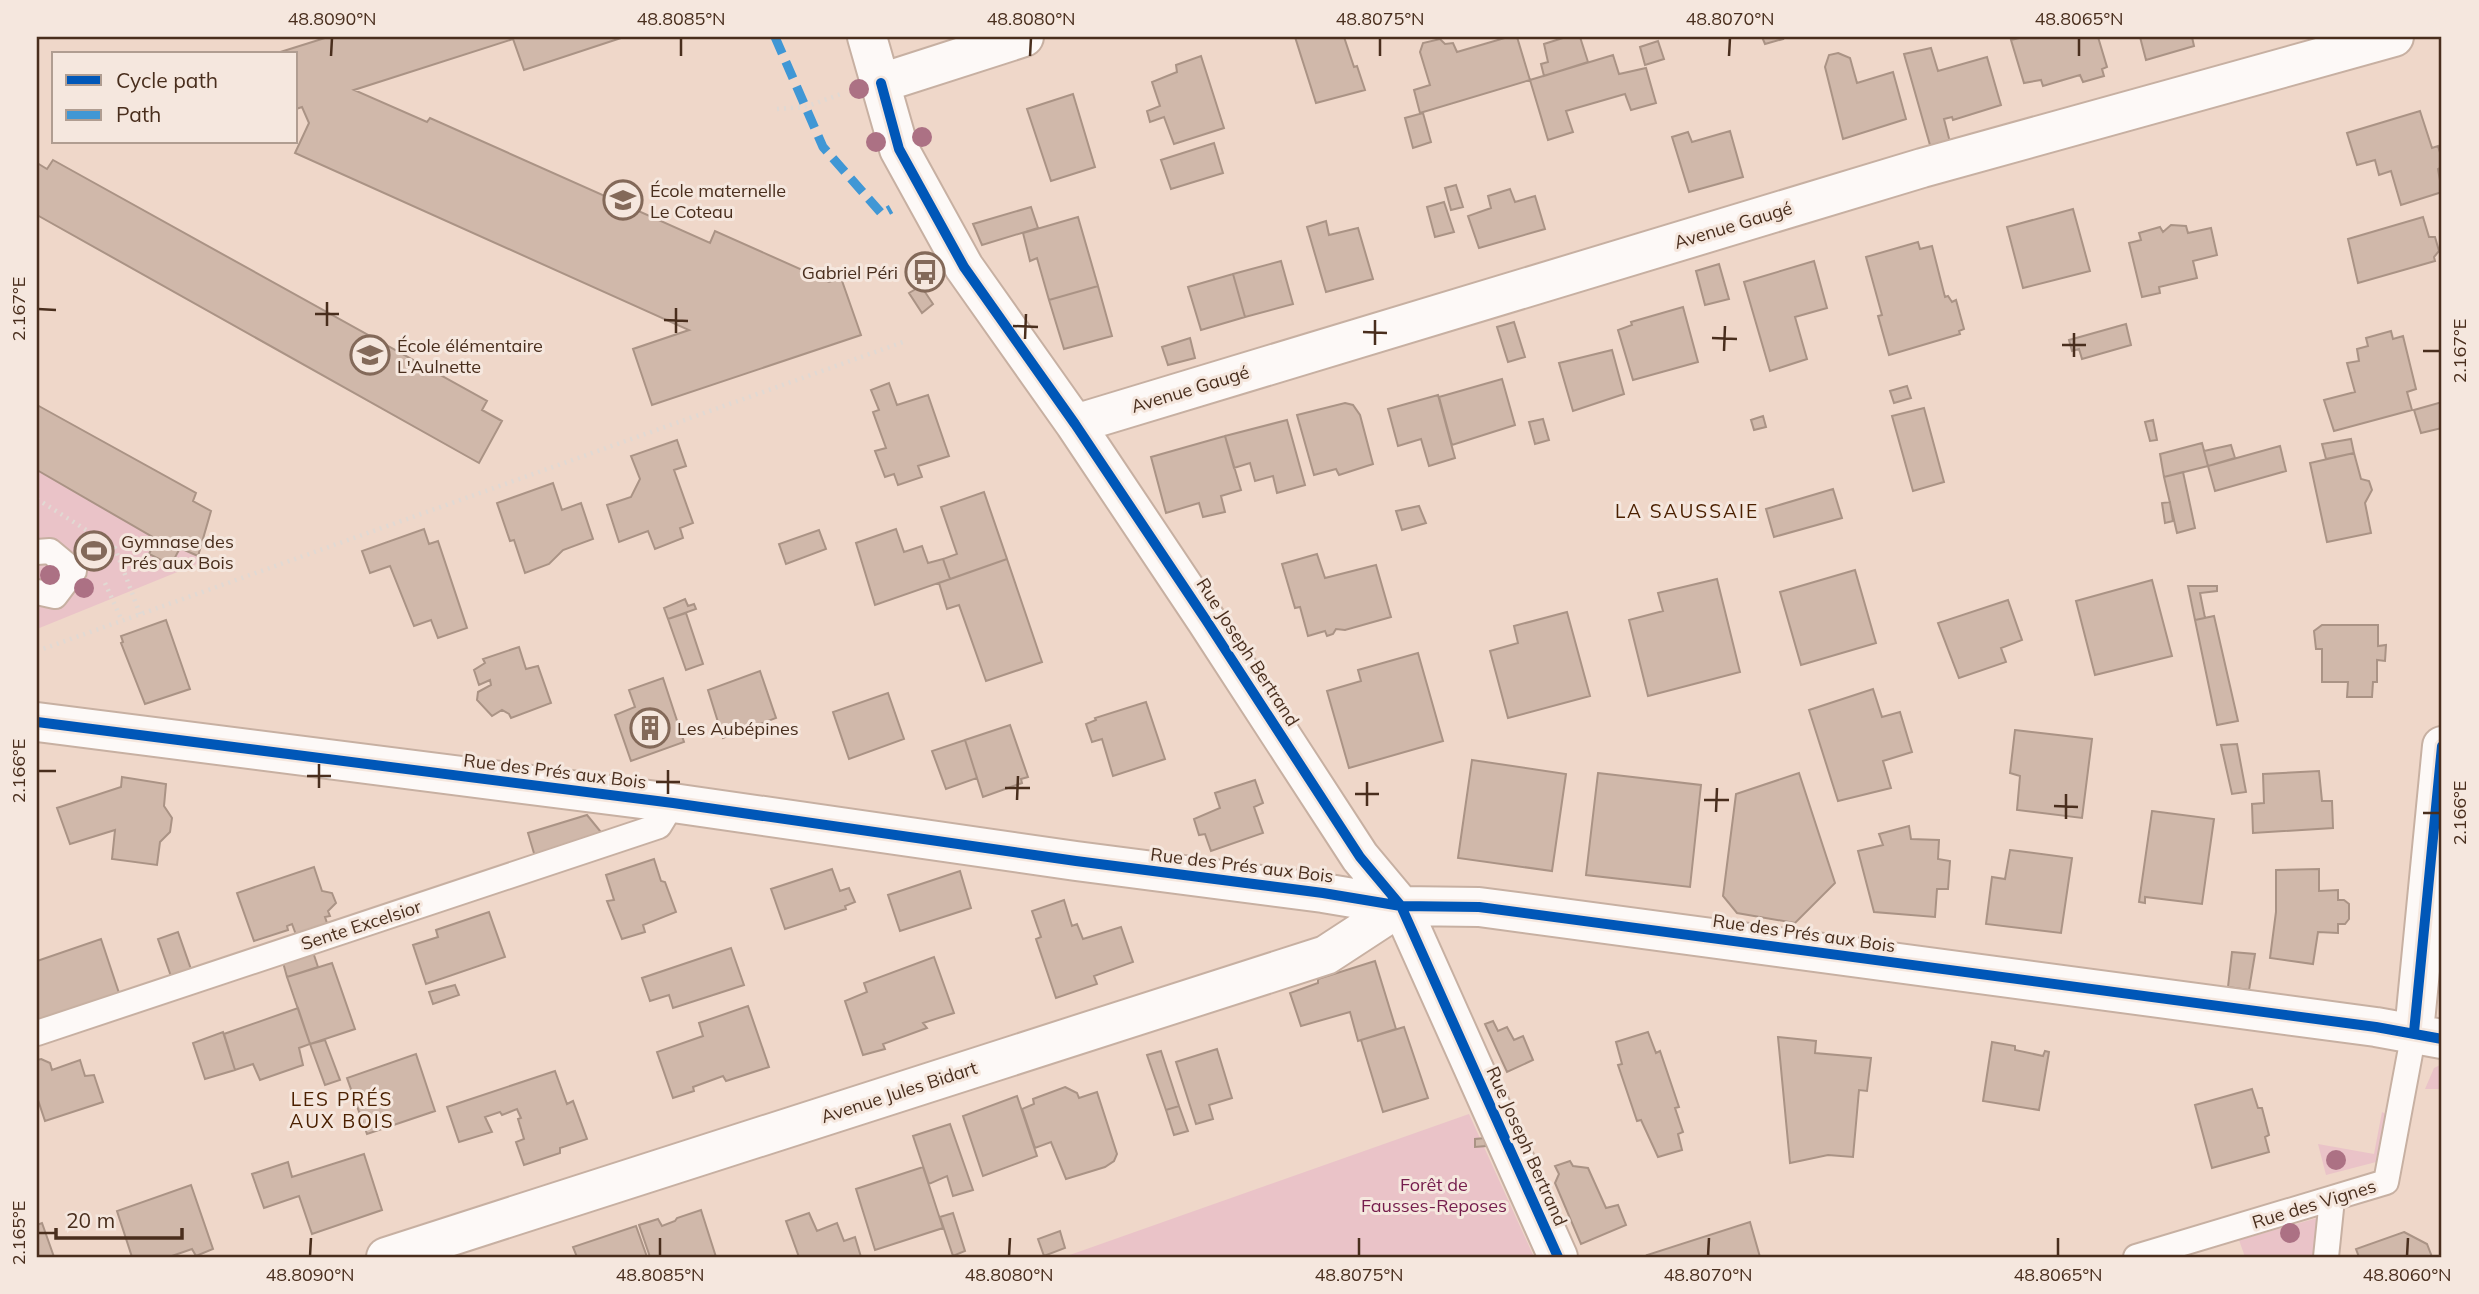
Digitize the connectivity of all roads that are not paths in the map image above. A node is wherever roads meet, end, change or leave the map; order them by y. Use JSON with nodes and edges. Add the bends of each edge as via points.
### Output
{"nodes":[{"id":1,"x":867,"y":37,"type":"edge"},
{"id":2,"x":1024,"y":37,"type":"edge"},
{"id":3,"x":2394,"y":37,"type":"edge"},
{"id":4,"x":881,"y":83,"type":"junction"},
{"id":5,"x":1075,"y":424,"type":"junction"},
{"id":6,"x":37,"y":552,"type":"edge"},
{"id":7,"x":37,"y":592,"type":"edge"},
{"id":8,"x":37,"y":722,"type":"edge"},
{"id":9,"x":2442,"y":746,"type":"edge"},
{"id":10,"x":673,"y":803,"type":"junction"},
{"id":11,"x":1401,"y":905,"type":"junction"},
{"id":12,"x":37,"y":1033,"type":"edge"},
{"id":13,"x":2428,"y":1036,"type":"edge"},
{"id":14,"x":2332,"y":1199,"type":"junction"},
{"id":15,"x":386,"y":1257,"type":"edge"},
{"id":16,"x":1558,"y":1257,"type":"edge"},
{"id":17,"x":2136,"y":1257,"type":"edge"},
{"id":18,"x":2326,"y":1257,"type":"edge"}],
"edges":[{"from":1,"to":4,"type":"street","name":"Rue Joseph Bertrand"},
{"from":2,"to":4,"type":"street"},
{"from":3,"to":5,"type":"street","name":"Avenue Gaugé","via":[[1922,169]]},
{"from":4,"to":5,"type":"street","name":"Rue Joseph Bertrand","via":[[899,149],[964,267]]},
{"from":5,"to":11,"type":"street","name":"Rue Joseph Bertrand","via":[[1360,857]]},
{"from":6,"to":7,"type":"lane","via":[[50,551],[74,571],[55,596]]},
{"from":8,"to":10,"type":"street","name":"Rue des Prés aux Bois"},
{"from":9,"to":13,"type":"street"},
{"from":10,"to":11,"type":"street","name":"Rue des Prés aux Bois"},
{"from":10,"to":12,"type":"lane","name":"Sente Excelsior","via":[[659,826]]},
{"from":11,"to":13,"type":"street","name":"Rue des Prés aux Bois","via":[[1479,907]]},
{"from":11,"to":15,"type":"street","name":"Avenue Jules Bidart","via":[[1326,954]]},
{"from":11,"to":16,"type":"street","name":"Rue Joseph Bertrand"},
{"from":13,"to":14,"type":"lane","name":"Rue des Vignes","via":[[2386,1182]]},
{"from":14,"to":17,"type":"lane","name":"Rue des Vignes"},
{"from":14,"to":18,"type":"lane"}]}
